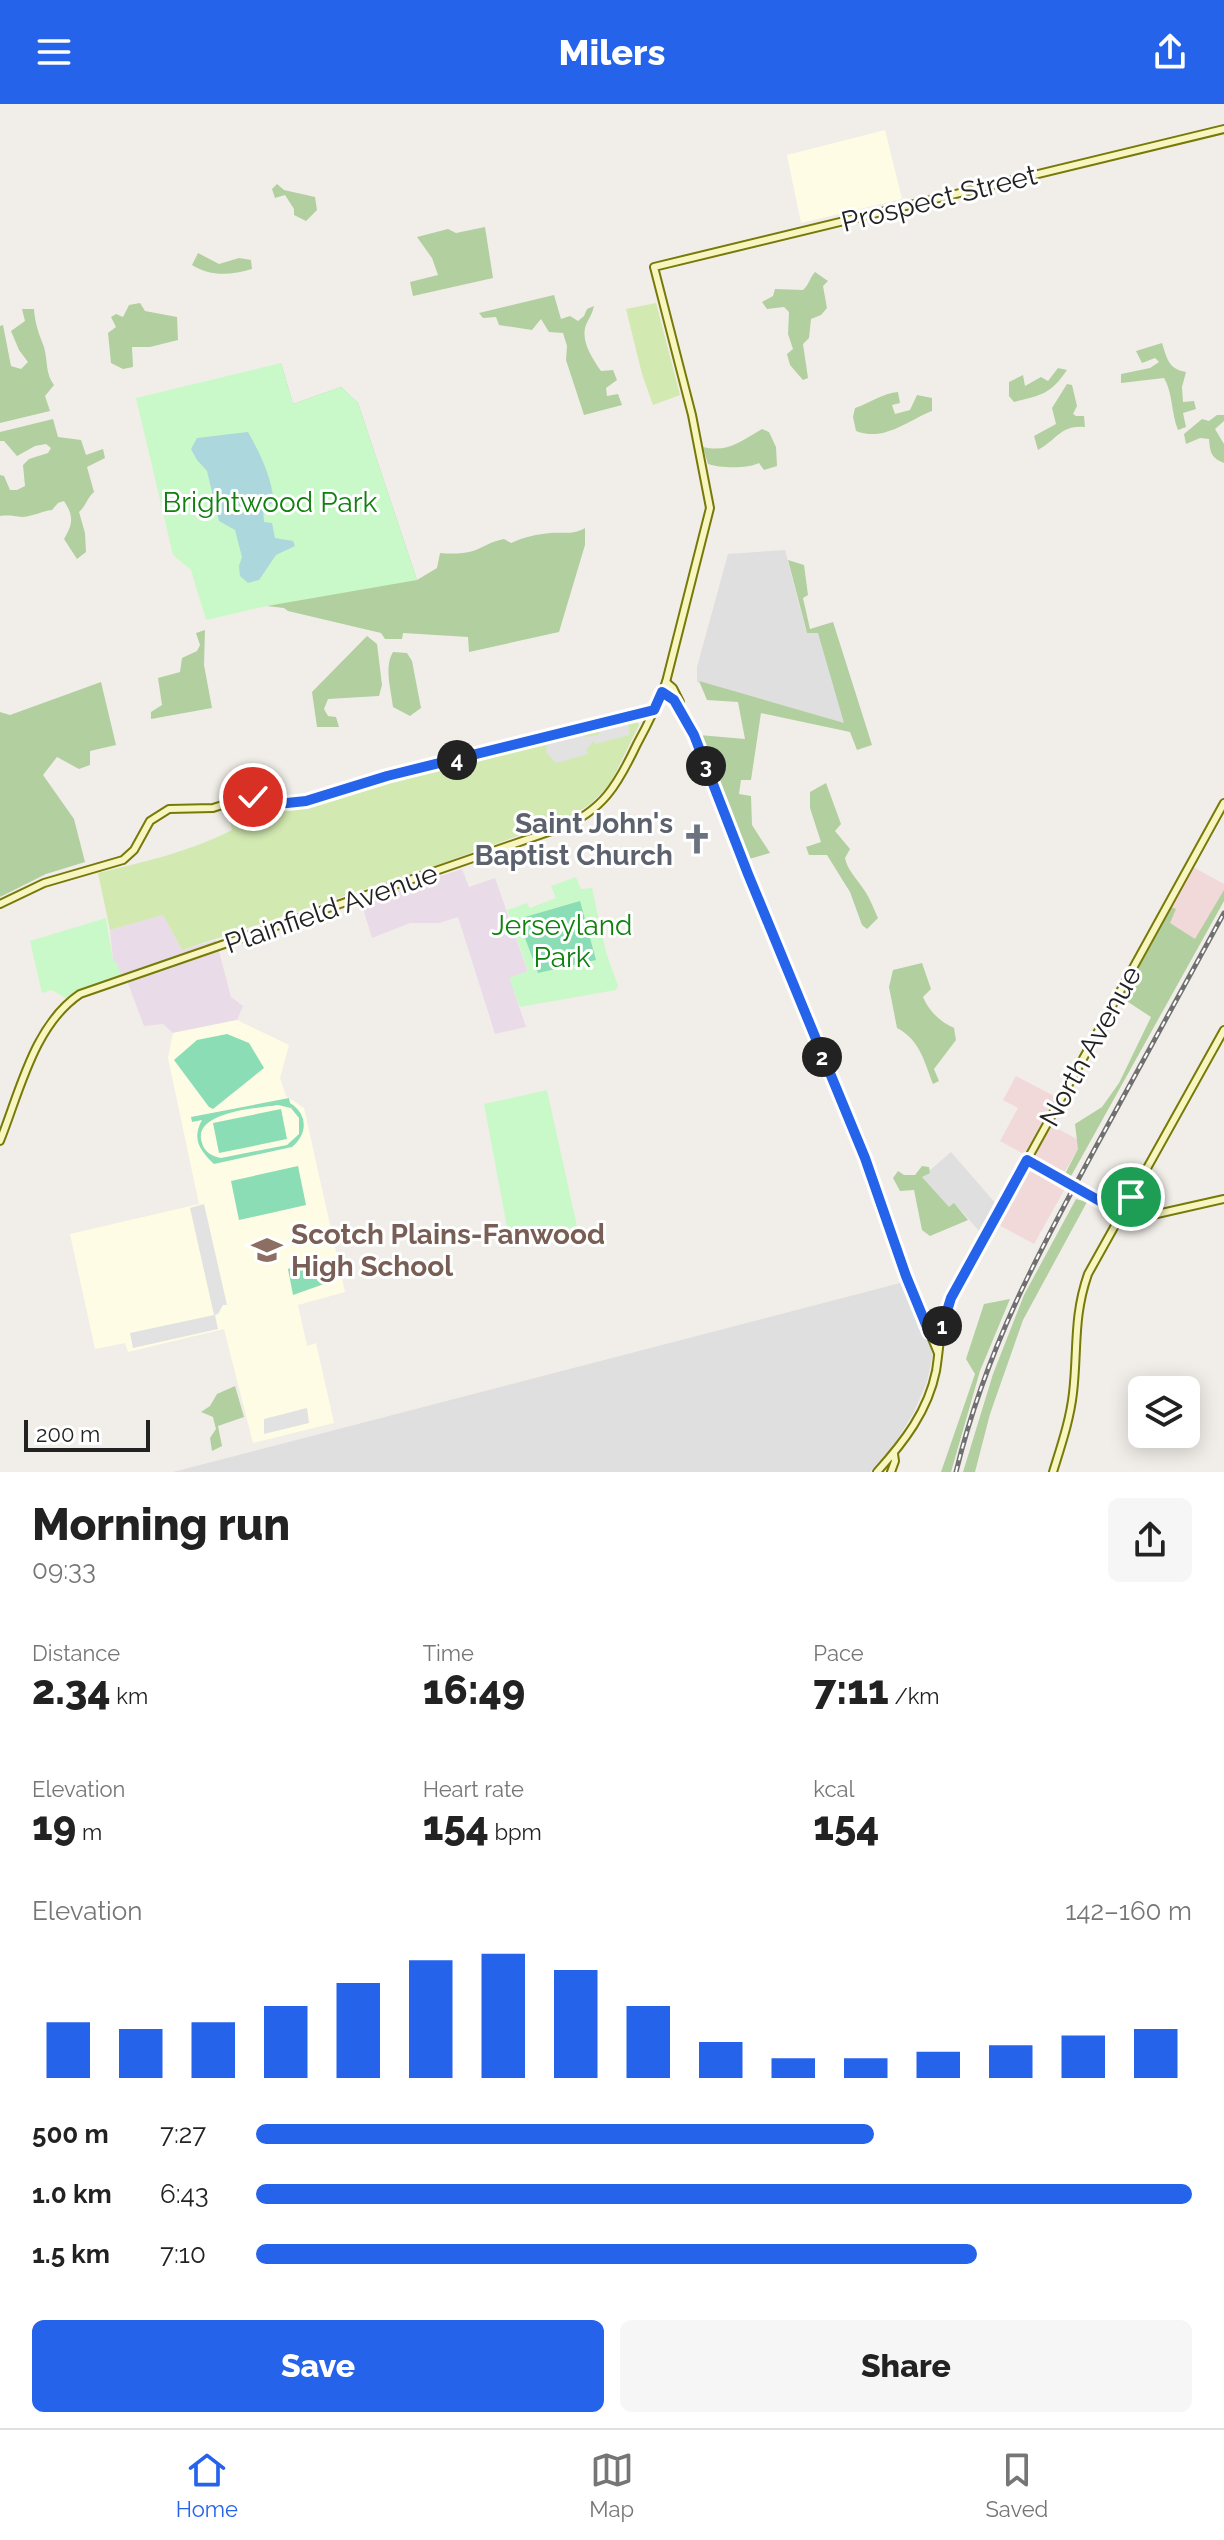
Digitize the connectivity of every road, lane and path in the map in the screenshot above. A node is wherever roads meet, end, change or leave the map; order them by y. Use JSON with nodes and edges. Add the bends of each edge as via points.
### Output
{"nodes":[{"id":1,"x":1224,"y":129,"type":"edge"},
{"id":2,"x":654,"y":267,"type":"joint"},
{"id":3,"x":666,"y":682,"type":"junction"},
{"id":4,"x":662,"y":692,"type":"junction"},
{"id":5,"x":654,"y":710,"type":"junction"},
{"id":6,"x":683,"y":713,"type":"junction"},
{"id":7,"x":1224,"y":803,"type":"edge"},
{"id":8,"x":0,"y":904,"type":"edge"},
{"id":9,"x":1224,"y":1030,"type":"edge"},
{"id":10,"x":0,"y":1141,"type":"edge"},
{"id":11,"x":1027,"y":1160,"type":"junction"},
{"id":12,"x":1224,"y":1199,"type":"edge"},
{"id":13,"x":1121,"y":1213,"type":"junction"},
{"id":14,"x":941,"y":1330,"type":"junction"},
{"id":15,"x":929,"y":1332,"type":"junction"},
{"id":16,"x":938,"y":1353,"type":"junction"},
{"id":17,"x":894,"y":1454,"type":"junction"},
{"id":18,"x":877,"y":1472,"type":"edge"},
{"id":19,"x":891,"y":1472,"type":"edge"},
{"id":20,"x":1053,"y":1472,"type":"edge"}],
"edges":[{"from":1,"to":2,"type":"street","name":"Prospect Street"},
{"from":2,"to":3,"type":"street","name":"Plainfield Avenue","via":[[710,508]]},
{"from":3,"to":4,"type":"street","name":"Plainfield Avenue"},
{"from":3,"to":6,"type":"street"},
{"from":4,"to":5,"type":"street","name":"Plainfield Avenue"},
{"from":4,"to":6,"type":"street"},
{"from":5,"to":8,"type":"street","via":[[306,801],[247,797],[213,808],[169,809],[150,821],[123,860],[44,883]]},
{"from":5,"to":10,"type":"street","name":"Plainfield Avenue","via":[[616,785],[576,822],[80,994],[46,1029]]},
{"from":6,"to":15,"type":"street","via":[[865,1158]]},
{"from":7,"to":11,"type":"street","name":"North Avenue"},
{"from":9,"to":13,"type":"street"},
{"from":11,"to":13,"type":"street","bridge":true},
{"from":11,"to":14,"type":"street","name":"North Avenue","via":[[951,1298]]},
{"from":12,"to":13,"type":"street","via":[[1135,1219]]},
{"from":13,"to":20,"type":"street","via":[[1088,1274],[1079,1304],[1073,1397]]},
{"from":14,"to":15,"type":"street"},
{"from":14,"to":16,"type":"street","name":"North Avenue"},
{"from":15,"to":16,"type":"street"},
{"from":16,"to":17,"type":"street","name":"North Avenue","via":[[923,1409]]},
{"from":17,"to":18,"type":"street"},
{"from":17,"to":19,"type":"street","name":"North Avenue"}]}
